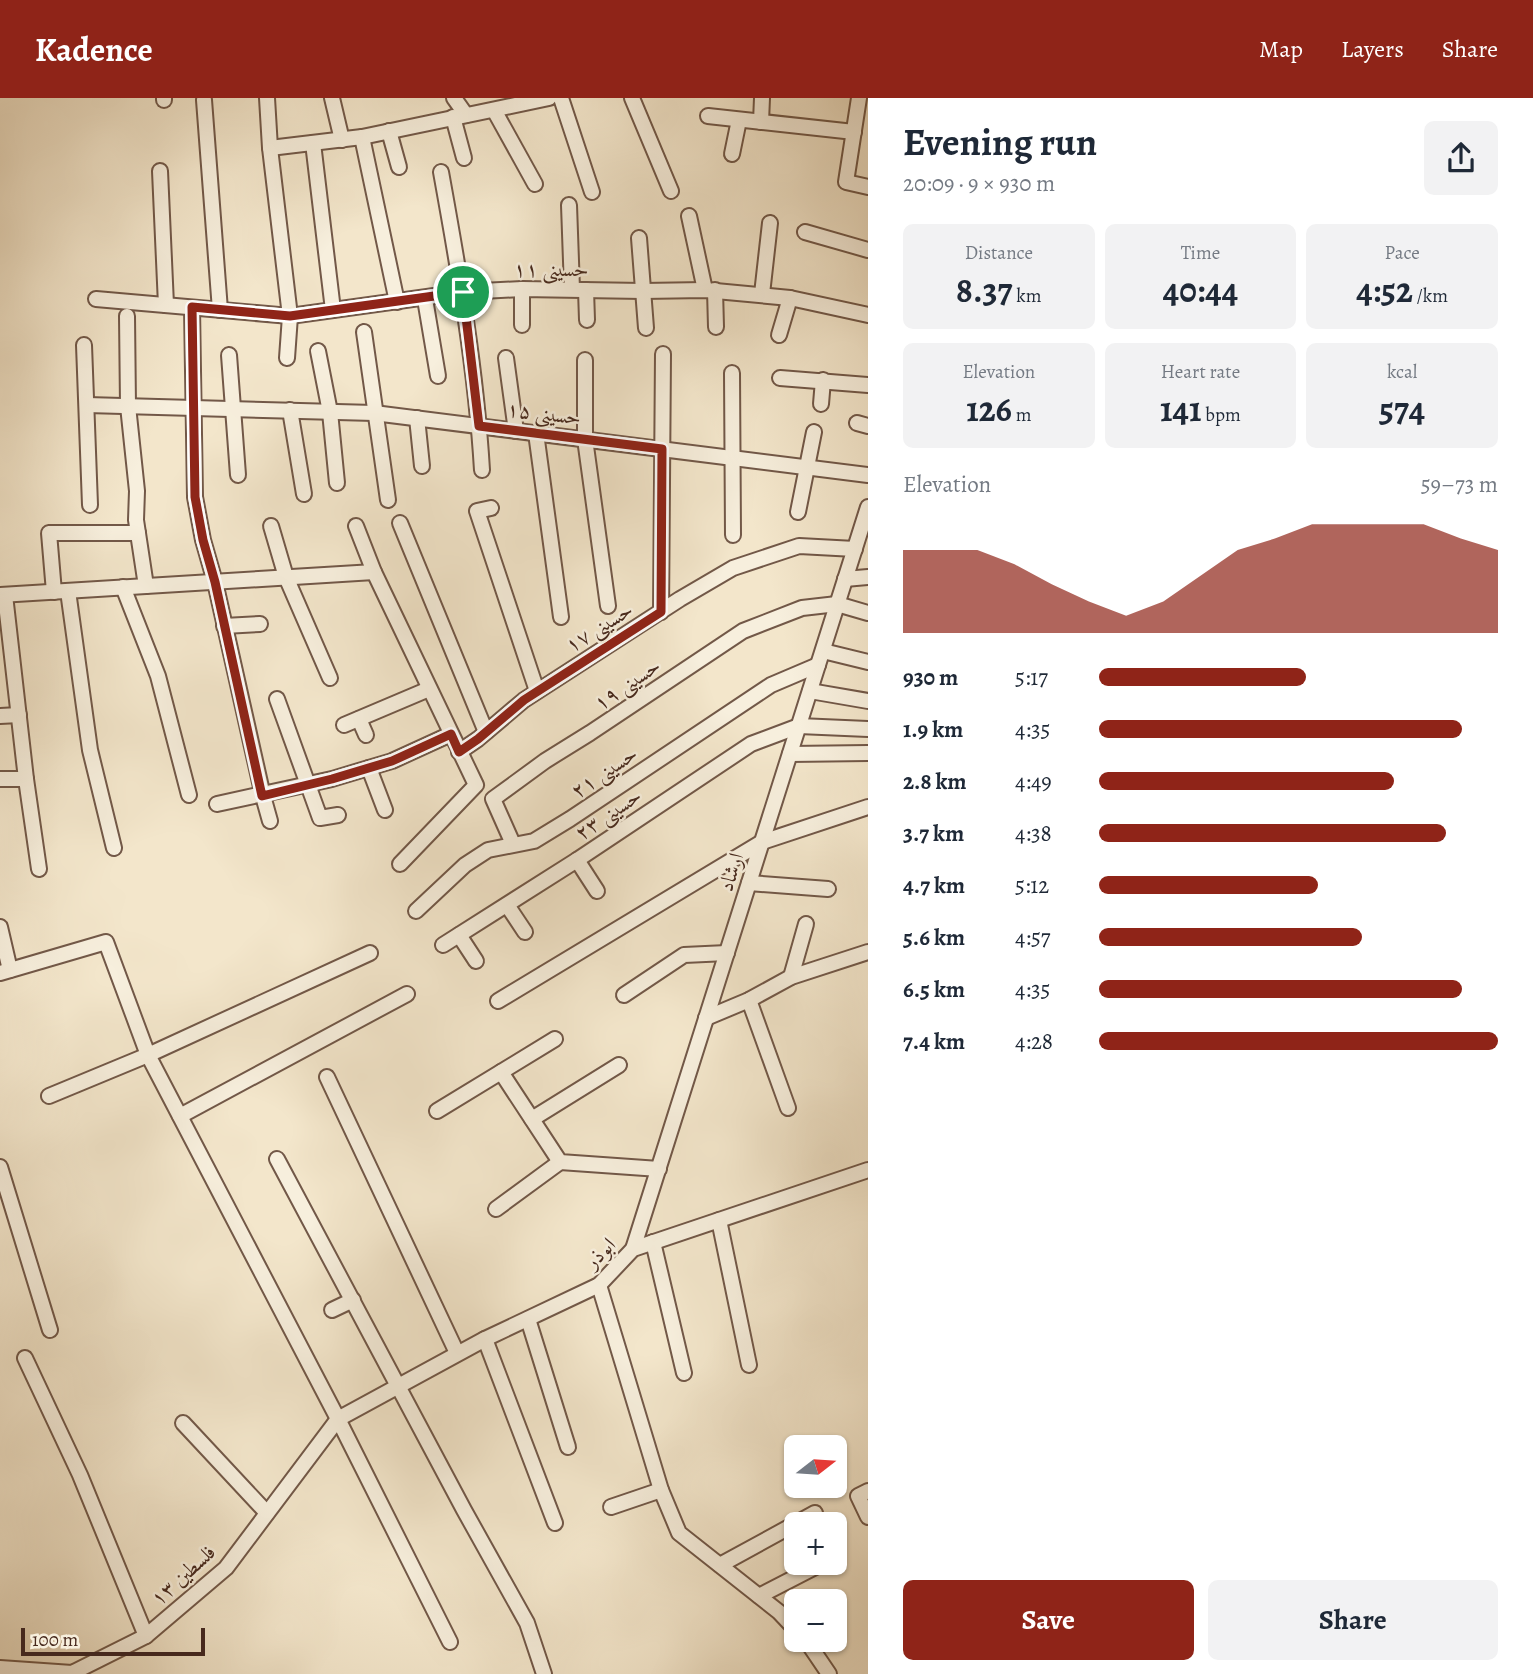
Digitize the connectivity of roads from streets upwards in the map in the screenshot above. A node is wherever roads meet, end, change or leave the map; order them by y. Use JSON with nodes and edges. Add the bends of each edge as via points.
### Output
{"nodes":[{"id":1,"x":267,"y":98,"type":"edge"},
{"id":2,"x":332,"y":98,"type":"edge"},
{"id":3,"x":454,"y":98,"type":"edge"},
{"id":4,"x":549,"y":98,"type":"edge"},
{"id":5,"x":561,"y":98,"type":"edge"},
{"id":6,"x":632,"y":98,"type":"edge"},
{"id":7,"x":762,"y":98,"type":"edge"},
{"id":8,"x":859,"y":98,"type":"edge"},
{"id":9,"x":204,"y":100,"type":"dead end"},
{"id":10,"x":533,"y":100,"type":"edge"},
{"id":11,"x":494,"y":110,"type":"junction"},
{"id":12,"x":459,"y":116,"type":"junction"},
{"id":13,"x":708,"y":116,"type":"dead end"},
{"id":14,"x":739,"y":120,"type":"junction"},
{"id":15,"x":761,"y":122,"type":"junction"},
{"id":16,"x":390,"y":131,"type":"junction"},
{"id":17,"x":854,"y":132,"type":"junction"},
{"id":18,"x":362,"y":137,"type":"junction"},
{"id":19,"x":342,"y":141,"type":"junction"},
{"id":20,"x":313,"y":144,"type":"junction"},
{"id":21,"x":270,"y":148,"type":"junction"},
{"id":22,"x":732,"y":154,"type":"dead end"},
{"id":23,"x":464,"y":158,"type":"dead end"},
{"id":24,"x":399,"y":167,"type":"dead end"},
{"id":25,"x":160,"y":172,"type":"dead end"},
{"id":26,"x":441,"y":172,"type":"dead end"},
{"id":27,"x":535,"y":184,"type":"dead end"},
{"id":28,"x":868,"y":187,"type":"edge"},
{"id":29,"x":671,"y":191,"type":"dead end"},
{"id":30,"x":592,"y":192,"type":"dead end"},
{"id":31,"x":569,"y":205,"type":"dead end"},
{"id":32,"x":689,"y":216,"type":"dead end"},
{"id":33,"x":770,"y":223,"type":"dead end"},
{"id":34,"x":805,"y":232,"type":"dead end"},
{"id":35,"x":639,"y":238,"type":"dead end"},
{"id":36,"x":868,"y":250,"type":"edge"},
{"id":37,"x":523,"y":289,"type":"junction"},
{"id":38,"x":579,"y":290,"type":"junction"},
{"id":39,"x":710,"y":290,"type":"junction"},
{"id":40,"x":643,"y":291,"type":"junction"},
{"id":41,"x":463,"y":292,"type":"junction"},
{"id":42,"x":762,"y":294,"type":"junction"},
{"id":43,"x":790,"y":298,"type":"junction"},
{"id":44,"x":96,"y":299,"type":"dead end"},
{"id":45,"x":425,"y":299,"type":"junction"},
{"id":46,"x":397,"y":302,"type":"junction"},
{"id":47,"x":166,"y":305,"type":"junction"},
{"id":48,"x":192,"y":307,"type":"junction"},
{"id":49,"x":220,"y":310,"type":"junction"},
{"id":50,"x":333,"y":310,"type":"junction"},
{"id":51,"x":127,"y":316,"type":"dead end"},
{"id":52,"x":290,"y":316,"type":"junction"},
{"id":53,"x":868,"y":316,"type":"edge"},
{"id":54,"x":587,"y":320,"type":"dead end"},
{"id":55,"x":522,"y":325,"type":"dead end"},
{"id":56,"x":716,"y":327,"type":"dead end"},
{"id":57,"x":646,"y":328,"type":"dead end"},
{"id":58,"x":365,"y":332,"type":"dead end"},
{"id":59,"x":779,"y":335,"type":"dead end"},
{"id":60,"x":85,"y":345,"type":"dead end"},
{"id":61,"x":318,"y":351,"type":"dead end"},
{"id":62,"x":663,"y":354,"type":"dead end"},
{"id":63,"x":229,"y":355,"type":"dead end"},
{"id":64,"x":287,"y":358,"type":"dead end"},
{"id":65,"x":506,"y":358,"type":"dead end"},
{"id":66,"x":585,"y":360,"type":"dead end"},
{"id":67,"x":732,"y":373,"type":"dead end"},
{"id":68,"x":438,"y":376,"type":"dead end"},
{"id":69,"x":780,"y":378,"type":"dead end"},
{"id":70,"x":823,"y":380,"type":"junction"},
{"id":71,"x":868,"y":385,"type":"edge"},
{"id":72,"x":821,"y":404,"type":"dead end"},
{"id":73,"x":87,"y":405,"type":"junction"},
{"id":74,"x":128,"y":406,"type":"junction"},
{"id":75,"x":193,"y":408,"type":"junction"},
{"id":76,"x":232,"y":409,"type":"junction"},
{"id":77,"x":290,"y":410,"type":"junction"},
{"id":78,"x":330,"y":412,"type":"junction"},
{"id":79,"x":374,"y":413,"type":"junction"},
{"id":80,"x":416,"y":418,"type":"junction"},
{"id":81,"x":479,"y":426,"type":"junction"},
{"id":82,"x":516,"y":431,"type":"junction"},
{"id":83,"x":814,"y":432,"type":"dead end"},
{"id":84,"x":536,"y":433,"type":"junction"},
{"id":85,"x":586,"y":439,"type":"junction"},
{"id":86,"x":662,"y":449,"type":"junction"},
{"id":87,"x":733,"y":458,"type":"junction"},
{"id":88,"x":422,"y":466,"type":"dead end"},
{"id":89,"x":807,"y":467,"type":"junction"},
{"id":90,"x":482,"y":470,"type":"dead end"},
{"id":91,"x":237,"y":475,"type":"dead end"},
{"id":92,"x":868,"y":475,"type":"edge"},
{"id":93,"x":337,"y":483,"type":"dead end"},
{"id":94,"x":304,"y":494,"type":"dead end"},
{"id":95,"x":388,"y":500,"type":"dead end"},
{"id":96,"x":90,"y":505,"type":"dead end"},
{"id":97,"x":868,"y":507,"type":"edge"},
{"id":98,"x":491,"y":508,"type":"dead end"},
{"id":99,"x":798,"y":512,"type":"dead end"},
{"id":100,"x":400,"y":523,"type":"dead end"},
{"id":101,"x":271,"y":526,"type":"dead end"},
{"id":102,"x":356,"y":526,"type":"dead end"},
{"id":103,"x":138,"y":533,"type":"junction"},
{"id":104,"x":733,"y":535,"type":"dead end"},
{"id":105,"x":855,"y":549,"type":"junction"},
{"id":106,"x":374,"y":572,"type":"junction"},
{"id":107,"x":868,"y":577,"type":"edge"},
{"id":108,"x":286,"y":578,"type":"junction"},
{"id":109,"x":845,"y":579,"type":"junction"},
{"id":110,"x":215,"y":582,"type":"junction"},
{"id":111,"x":146,"y":586,"type":"junction"},
{"id":112,"x":123,"y":587,"type":"junction"},
{"id":113,"x":61,"y":591,"type":"junction"},
{"id":114,"x":3,"y":595,"type":"edge"},
{"id":115,"x":837,"y":604,"type":"junction"},
{"id":116,"x":608,"y":606,"type":"dead end"},
{"id":117,"x":661,"y":612,"type":"junction"},
{"id":118,"x":868,"y":613,"type":"edge"},
{"id":119,"x":561,"y":617,"type":"dead end"},
{"id":120,"x":260,"y":624,"type":"dead end"},
{"id":121,"x":224,"y":626,"type":"junction"},
{"id":122,"x":820,"y":658,"type":"junction"},
{"id":123,"x":868,"y":662,"type":"edge"},
{"id":124,"x":330,"y":678,"type":"dead end"},
{"id":125,"x":429,"y":688,"type":"junction"},
{"id":126,"x":537,"y":691,"type":"junction"},
{"id":127,"x":810,"y":691,"type":"junction"},
{"id":128,"x":276,"y":699,"type":"dead end"},
{"id":129,"x":868,"y":701,"type":"edge"},
{"id":130,"x":19,"y":715,"type":"junction"},
{"id":131,"x":0,"y":716,"type":"edge"},
{"id":132,"x":359,"y":719,"type":"junction"},
{"id":133,"x":344,"y":725,"type":"dead end"},
{"id":134,"x":799,"y":726,"type":"junction"},
{"id":135,"x":868,"y":729,"type":"edge"},
{"id":136,"x":486,"y":732,"type":"junction"},
{"id":137,"x":451,"y":734,"type":"junction"},
{"id":138,"x":366,"y":735,"type":"dead end"},
{"id":139,"x":459,"y":752,"type":"junction"},
{"id":140,"x":868,"y":753,"type":"edge"},
{"id":141,"x":790,"y":754,"type":"junction"},
{"id":142,"x":369,"y":768,"type":"junction"},
{"id":143,"x":0,"y":779,"type":"edge"},
{"id":144,"x":26,"y":779,"type":"junction"},
{"id":145,"x":307,"y":785,"type":"junction"},
{"id":146,"x":189,"y":795,"type":"dead end"},
{"id":147,"x":262,"y":796,"type":"junction"},
{"id":148,"x":217,"y":804,"type":"dead end"},
{"id":149,"x":868,"y":807,"type":"edge"},
{"id":150,"x":385,"y":810,"type":"dead end"},
{"id":151,"x":338,"y":815,"type":"dead end"},
{"id":152,"x":270,"y":821,"type":"dead end"},
{"id":153,"x":762,"y":842,"type":"junction"},
{"id":154,"x":513,"y":844,"type":"junction"},
{"id":155,"x":114,"y":848,"type":"dead end"},
{"id":156,"x":577,"y":860,"type":"junction"},
{"id":157,"x":400,"y":863,"type":"dead end"},
{"id":158,"x":39,"y":869,"type":"dead end"},
{"id":159,"x":749,"y":883,"type":"junction"},
{"id":160,"x":828,"y":889,"type":"dead end"},
{"id":161,"x":597,"y":891,"type":"dead end"},
{"id":162,"x":507,"y":905,"type":"junction"},
{"id":163,"x":416,"y":911,"type":"dead end"},
{"id":164,"x":806,"y":924,"type":"dead end"},
{"id":165,"x":0,"y":927,"type":"edge"},
{"id":166,"x":524,"y":932,"type":"dead end"},
{"id":167,"x":459,"y":935,"type":"junction"},
{"id":168,"x":443,"y":945,"type":"dead end"},
{"id":169,"x":868,"y":952,"type":"edge"},
{"id":170,"x":370,"y":953,"type":"dead end"},
{"id":171,"x":727,"y":953,"type":"junction"},
{"id":172,"x":476,"y":961,"type":"dead end"},
{"id":173,"x":5,"y":971,"type":"edge"},
{"id":174,"x":791,"y":976,"type":"junction"},
{"id":175,"x":407,"y":994,"type":"dead end"},
{"id":176,"x":624,"y":995,"type":"dead end"},
{"id":177,"x":749,"y":1000,"type":"junction"},
{"id":178,"x":498,"y":1001,"type":"dead end"},
{"id":179,"x":706,"y":1018,"type":"junction"},
{"id":180,"x":555,"y":1040,"type":"dead end"},
{"id":181,"x":148,"y":1055,"type":"junction"},
{"id":182,"x":619,"y":1065,"type":"dead end"},
{"id":183,"x":501,"y":1072,"type":"junction"},
{"id":184,"x":327,"y":1077,"type":"dead end"},
{"id":185,"x":49,"y":1096,"type":"dead end"},
{"id":186,"x":789,"y":1108,"type":"dead end"},
{"id":187,"x":437,"y":1111,"type":"dead end"},
{"id":188,"x":180,"y":1116,"type":"junction"},
{"id":189,"x":531,"y":1119,"type":"junction"},
{"id":190,"x":277,"y":1159,"type":"dead end"},
{"id":191,"x":560,"y":1163,"type":"junction"},
{"id":192,"x":0,"y":1167,"type":"edge"},
{"id":193,"x":659,"y":1169,"type":"junction"},
{"id":194,"x":868,"y":1170,"type":"edge"},
{"id":195,"x":5,"y":1201,"type":"edge"},
{"id":196,"x":496,"y":1209,"type":"dead end"},
{"id":197,"x":719,"y":1220,"type":"junction"},
{"id":198,"x":653,"y":1242,"type":"junction"},
{"id":199,"x":633,"y":1249,"type":"junction"},
{"id":200,"x":599,"y":1285,"type":"junction"},
{"id":201,"x":353,"y":1300,"type":"junction"},
{"id":202,"x":332,"y":1310,"type":"dead end"},
{"id":203,"x":528,"y":1319,"type":"junction"},
{"id":204,"x":50,"y":1330,"type":"dead end"},
{"id":205,"x":485,"y":1339,"type":"junction"},
{"id":206,"x":457,"y":1353,"type":"junction"},
{"id":207,"x":25,"y":1358,"type":"dead end"},
{"id":208,"x":749,"y":1365,"type":"dead end"},
{"id":209,"x":684,"y":1373,"type":"dead end"},
{"id":210,"x":399,"y":1385,"type":"junction"},
{"id":211,"x":338,"y":1419,"type":"junction"},
{"id":212,"x":183,"y":1423,"type":"dead end"},
{"id":213,"x":568,"y":1447,"type":"dead end"},
{"id":214,"x":661,"y":1489,"type":"junction"},
{"id":215,"x":868,"y":1491,"type":"edge"},
{"id":216,"x":611,"y":1507,"type":"dead end"},
{"id":217,"x":267,"y":1513,"type":"junction"},
{"id":218,"x":868,"y":1517,"type":"edge"},
{"id":219,"x":555,"y":1523,"type":"dead end"},
{"id":220,"x":784,"y":1530,"type":"edge"},
{"id":221,"x":720,"y":1565,"type":"junction"},
{"id":222,"x":800,"y":1575,"type":"edge"},
{"id":223,"x":759,"y":1596,"type":"junction"},
{"id":224,"x":784,"y":1619,"type":"edge"},
{"id":225,"x":146,"y":1636,"type":"junction"},
{"id":226,"x":450,"y":1642,"type":"dead end"},
{"id":227,"x":814,"y":1652,"type":"edge"},
{"id":228,"x":0,"y":1668,"type":"edge"},
{"id":229,"x":544,"y":1674,"type":"edge"},
{"id":230,"x":829,"y":1674,"type":"edge"}],
"edges":[{"from":1,"to":21,"type":"street"},
{"from":2,"to":19,"type":"street"},
{"from":3,"to":12,"type":"street"},
{"from":4,"to":10,"type":"street"},
{"from":5,"to":30,"type":"street"},
{"from":6,"to":29,"type":"street"},
{"from":7,"to":15,"type":"street"},
{"from":8,"to":17,"type":"street"},
{"from":9,"to":49,"type":"street"},
{"from":10,"to":11,"type":"street"},
{"from":11,"to":12,"type":"street"},
{"from":11,"to":27,"type":"street"},
{"from":12,"to":16,"type":"street"},
{"from":12,"to":23,"type":"street"},
{"from":13,"to":14,"type":"street"},
{"from":14,"to":15,"type":"street"},
{"from":14,"to":22,"type":"street"},
{"from":15,"to":17,"type":"street"},
{"from":16,"to":18,"type":"street"},
{"from":16,"to":24,"type":"street"},
{"from":17,"to":28,"type":"street","via":[[846,182]]},
{"from":18,"to":19,"type":"street"},
{"from":18,"to":46,"type":"street"},
{"from":19,"to":20,"type":"street"},
{"from":20,"to":21,"type":"street"},
{"from":20,"to":50,"type":"street"},
{"from":21,"to":52,"type":"street"},
{"from":25,"to":47,"type":"street"},
{"from":26,"to":41,"type":"street"},
{"from":31,"to":38,"type":"street"},
{"from":32,"to":39,"type":"street"},
{"from":33,"to":42,"type":"street"},
{"from":34,"to":36,"type":"street"},
{"from":35,"to":40,"type":"street"},
{"from":37,"to":38,"type":"street","name":"حسینی ۱۱"},
{"from":37,"to":41,"type":"street","name":"حسینی ۱۱"},
{"from":37,"to":55,"type":"street"},
{"from":38,"to":40,"type":"street","name":"حسینی ۱۱"},
{"from":38,"to":54,"type":"street"},
{"from":39,"to":40,"type":"street","name":"حسینی ۱۱"},
{"from":39,"to":42,"type":"street","name":"حسینی ۱۱"},
{"from":39,"to":56,"type":"street"},
{"from":40,"to":57,"type":"street"},
{"from":41,"to":45,"type":"street","name":"حسینی ۱۱"},
{"from":41,"to":81,"type":"street"},
{"from":42,"to":43,"type":"street","name":"حسینی ۱۱"},
{"from":43,"to":53,"type":"street","name":"حسینی ۱۱"},
{"from":43,"to":59,"type":"street"},
{"from":44,"to":47,"type":"street","name":"حسینی ۱۱"},
{"from":45,"to":46,"type":"street","name":"حسینی ۱۱"},
{"from":45,"to":68,"type":"street"},
{"from":46,"to":50,"type":"street","name":"حسینی ۱۱"},
{"from":47,"to":48,"type":"street","name":"حسینی ۱۱"},
{"from":48,"to":49,"type":"street","name":"حسینی ۱۱"},
{"from":48,"to":75,"type":"street"},
{"from":49,"to":52,"type":"street","name":"حسینی ۱۱"},
{"from":50,"to":52,"type":"street","name":"حسینی ۱۱"},
{"from":51,"to":74,"type":"street"},
{"from":52,"to":64,"type":"street"},
{"from":58,"to":79,"type":"street"},
{"from":60,"to":73,"type":"street"},
{"from":61,"to":78,"type":"street"},
{"from":62,"to":86,"type":"street"},
{"from":63,"to":76,"type":"street"},
{"from":65,"to":82,"type":"street"},
{"from":66,"to":85,"type":"street"},
{"from":67,"to":87,"type":"street"},
{"from":69,"to":70,"type":"street"},
{"from":70,"to":71,"type":"street"},
{"from":70,"to":72,"type":"street"},
{"from":73,"to":74,"type":"street","name":"حسینی ۱۵"},
{"from":73,"to":96,"type":"street"},
{"from":74,"to":75,"type":"street","name":"حسینی ۱۵"},
{"from":74,"to":103,"type":"street"},
{"from":75,"to":76,"type":"street","name":"حسینی ۱۵"},
{"from":75,"to":110,"type":"street","via":[[195,497]]},
{"from":76,"to":77,"type":"street","name":"حسینی ۱۵"},
{"from":76,"to":91,"type":"street"},
{"from":77,"to":78,"type":"street","name":"حسینی ۱۵"},
{"from":77,"to":94,"type":"street"},
{"from":78,"to":79,"type":"street","name":"حسینی ۱۵"},
{"from":78,"to":93,"type":"street"},
{"from":79,"to":80,"type":"street","name":"حسینی ۱۵"},
{"from":79,"to":95,"type":"street"},
{"from":80,"to":81,"type":"street","name":"حسینی ۱۵"},
{"from":80,"to":88,"type":"street"},
{"from":81,"to":82,"type":"street","name":"حسینی ۱۵"},
{"from":81,"to":90,"type":"street"},
{"from":82,"to":84,"type":"street","name":"حسینی ۱۵"},
{"from":83,"to":89,"type":"street"},
{"from":84,"to":85,"type":"street","name":"حسینی ۱۵"},
{"from":84,"to":119,"type":"street"},
{"from":85,"to":86,"type":"street","name":"حسینی ۱۵"},
{"from":85,"to":116,"type":"street"},
{"from":86,"to":87,"type":"street","name":"حسینی ۱۵"},
{"from":86,"to":117,"type":"street"},
{"from":87,"to":89,"type":"street","name":"حسینی ۱۵"},
{"from":87,"to":104,"type":"street"},
{"from":89,"to":92,"type":"street","name":"حسینی ۱۵"},
{"from":89,"to":99,"type":"street"},
{"from":97,"to":105,"type":"street","name":"ارشاد"},
{"from":98,"to":126,"type":"street","via":[[477,511]]},
{"from":100,"to":136,"type":"street"},
{"from":101,"to":108,"type":"street"},
{"from":102,"to":106,"type":"street"},
{"from":103,"to":111,"type":"street"},
{"from":103,"to":113,"type":"street","via":[[49,533]]},
{"from":105,"to":109,"type":"street","name":"ارشاد"},
{"from":105,"to":117,"type":"street","name":"حسینی ۱۷","via":[[799,546],[733,568]]},
{"from":106,"to":108,"type":"street"},
{"from":106,"to":125,"type":"street"},
{"from":107,"to":109,"type":"street"},
{"from":108,"to":110,"type":"street"},
{"from":108,"to":124,"type":"street"},
{"from":109,"to":115,"type":"street","name":"ارشاد"},
{"from":110,"to":111,"type":"street"},
{"from":110,"to":121,"type":"street"},
{"from":111,"to":112,"type":"street"},
{"from":112,"to":113,"type":"street"},
{"from":112,"to":146,"type":"street","via":[[158,676]]},
{"from":113,"to":114,"type":"street"},
{"from":113,"to":155,"type":"street","via":[[90,750]]},
{"from":114,"to":130,"type":"street"},
{"from":115,"to":118,"type":"street"},
{"from":115,"to":122,"type":"street","name":"ارشاد"},
{"from":115,"to":154,"type":"street","name":"حسینی ۱۹","via":[[802,608],[743,631],[493,799]]},
{"from":117,"to":126,"type":"street","name":"حسینی ۱۷"},
{"from":120,"to":121,"type":"street"},
{"from":121,"to":147,"type":"street"},
{"from":122,"to":123,"type":"street"},
{"from":122,"to":127,"type":"street","name":"ارشاد"},
{"from":122,"to":154,"type":"street","name":"حسینی ۲۱","via":[[771,685],[534,841]]},
{"from":125,"to":132,"type":"street"},
{"from":125,"to":137,"type":"street"},
{"from":126,"to":136,"type":"street","name":"حسینی ۱۷"},
{"from":127,"to":129,"type":"street"},
{"from":127,"to":134,"type":"street","name":"ارشاد"},
{"from":128,"to":145,"type":"street"},
{"from":130,"to":131,"type":"street"},
{"from":130,"to":144,"type":"street"},
{"from":132,"to":133,"type":"street"},
{"from":132,"to":138,"type":"street"},
{"from":134,"to":135,"type":"street"},
{"from":134,"to":141,"type":"street","name":"ارشاد"},
{"from":134,"to":156,"type":"street","name":"حسینی ۲۳","via":[[751,744]]},
{"from":136,"to":139,"type":"street","name":"حسینی ۱۷"},
{"from":137,"to":139,"type":"street"},
{"from":137,"to":142,"type":"street"},
{"from":139,"to":157,"type":"street","via":[[476,785]]},
{"from":140,"to":141,"type":"street"},
{"from":141,"to":153,"type":"street","name":"ارشاد"},
{"from":142,"to":145,"type":"street"},
{"from":142,"to":150,"type":"street"},
{"from":143,"to":144,"type":"street"},
{"from":144,"to":158,"type":"street"},
{"from":145,"to":147,"type":"street"},
{"from":145,"to":151,"type":"street","via":[[320,818]]},
{"from":147,"to":148,"type":"street"},
{"from":147,"to":152,"type":"street"},
{"from":149,"to":153,"type":"street"},
{"from":153,"to":159,"type":"street","name":"ارشاد"},
{"from":153,"to":178,"type":"street"},
{"from":154,"to":163,"type":"street","name":"حسینی ۲۱","via":[[488,850],[465,865]]},
{"from":156,"to":161,"type":"street"},
{"from":156,"to":162,"type":"street","name":"حسینی ۲۳"},
{"from":159,"to":160,"type":"street"},
{"from":159,"to":171,"type":"street","name":"ارشاد"},
{"from":162,"to":166,"type":"street"},
{"from":162,"to":167,"type":"street","name":"حسینی ۲۳"},
{"from":164,"to":174,"type":"street"},
{"from":165,"to":173,"type":"street"},
{"from":167,"to":168,"type":"street","name":"حسینی ۲۳"},
{"from":167,"to":172,"type":"street"},
{"from":169,"to":174,"type":"street"},
{"from":170,"to":181,"type":"street"},
{"from":171,"to":176,"type":"street","via":[[684,954]]},
{"from":171,"to":179,"type":"street","name":"ارشاد"},
{"from":173,"to":181,"type":"street","via":[[106,942]]},
{"from":174,"to":177,"type":"street"},
{"from":175,"to":188,"type":"street"},
{"from":177,"to":179,"type":"street"},
{"from":177,"to":186,"type":"street"},
{"from":179,"to":193,"type":"street","name":"ارشاد"},
{"from":180,"to":183,"type":"street"},
{"from":181,"to":185,"type":"street"},
{"from":181,"to":188,"type":"street"},
{"from":182,"to":189,"type":"street"},
{"from":183,"to":187,"type":"street"},
{"from":183,"to":189,"type":"street"},
{"from":184,"to":206,"type":"street"},
{"from":188,"to":211,"type":"street"},
{"from":189,"to":191,"type":"street"},
{"from":190,"to":201,"type":"street"},
{"from":191,"to":193,"type":"street"},
{"from":191,"to":196,"type":"street"},
{"from":192,"to":195,"type":"street"},
{"from":193,"to":199,"type":"street","name":"ارشاد"},
{"from":194,"to":197,"type":"street","name":"ابوذر"},
{"from":195,"to":204,"type":"street"},
{"from":197,"to":198,"type":"street","name":"ابوذر"},
{"from":197,"to":208,"type":"street"},
{"from":198,"to":199,"type":"street","name":"ابوذر"},
{"from":198,"to":209,"type":"street"},
{"from":199,"to":200,"type":"street","name":"ابوذر"},
{"from":200,"to":203,"type":"street","name":"ابوذر"},
{"from":200,"to":214,"type":"street"},
{"from":201,"to":202,"type":"street"},
{"from":201,"to":210,"type":"street"},
{"from":203,"to":205,"type":"street","name":"ابوذر"},
{"from":203,"to":213,"type":"street"},
{"from":205,"to":206,"type":"street","name":"ابوذر"},
{"from":205,"to":219,"type":"street"},
{"from":206,"to":210,"type":"street","name":"ابوذر"},
{"from":207,"to":225,"type":"street","via":[[80,1475]]},
{"from":210,"to":211,"type":"street","name":"ابوذر"},
{"from":210,"to":229,"type":"street","via":[[527,1623]]},
{"from":211,"to":217,"type":"street","name":"فلسطین ۱۳"},
{"from":211,"to":226,"type":"street"},
{"from":212,"to":217,"type":"street"},
{"from":214,"to":216,"type":"street"},
{"from":214,"to":221,"type":"street","via":[[678,1532]]},
{"from":215,"to":218,"type":"street","via":[[858,1496]]},
{"from":217,"to":225,"type":"street","name":"فلسطین ۱۳","via":[[226,1568]]},
{"from":220,"to":221,"type":"street"},
{"from":221,"to":223,"type":"street"},
{"from":222,"to":223,"type":"street"},
{"from":223,"to":224,"type":"street"},
{"from":225,"to":228,"type":"street","name":"فلسطین ۱۳","via":[[72,1673]]},
{"from":227,"to":230,"type":"street"}]}
